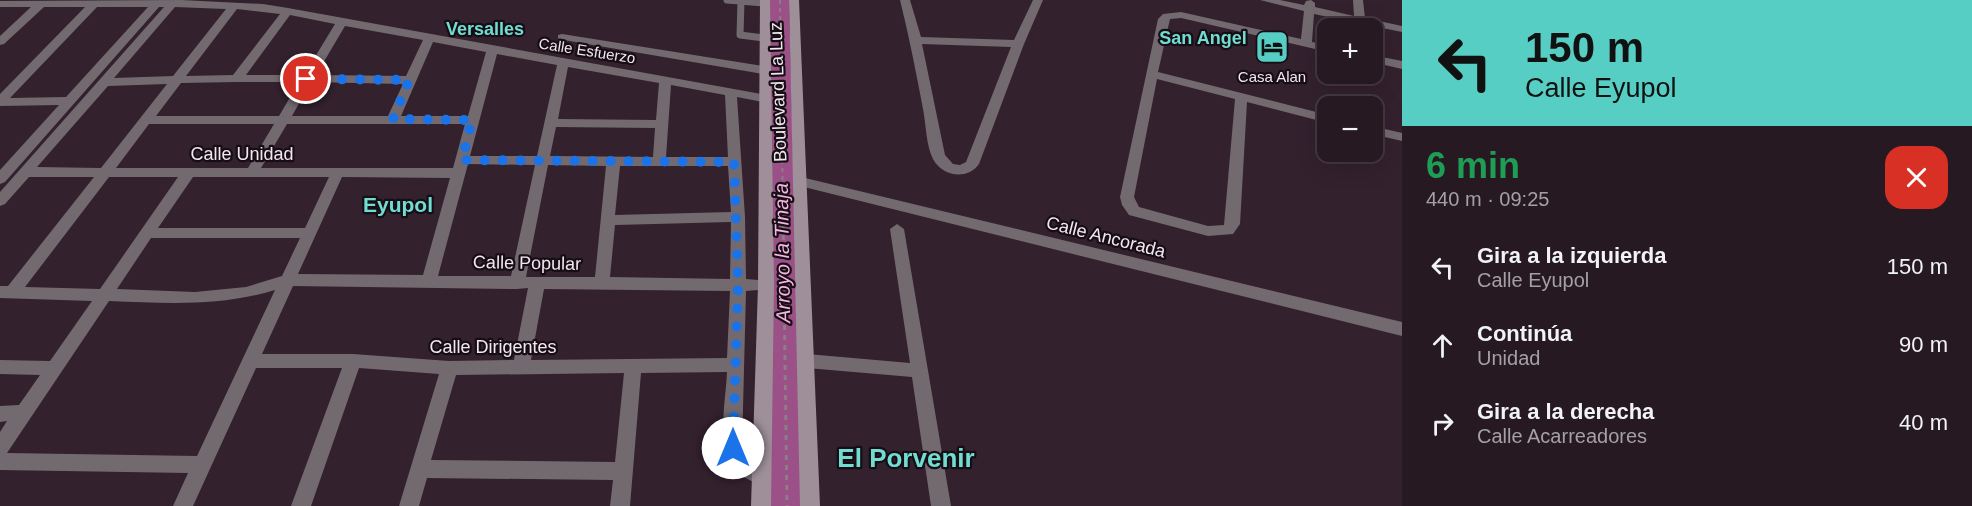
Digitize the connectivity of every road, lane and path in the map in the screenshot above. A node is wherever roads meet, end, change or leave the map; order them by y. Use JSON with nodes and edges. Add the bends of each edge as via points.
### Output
{"nodes":[{"id":1,"x":727,"y":0,"type":"edge"},
{"id":2,"x":780,"y":0,"type":"edge"},
{"id":3,"x":794,"y":0,"type":"edge"},
{"id":4,"x":905,"y":0,"type":"edge"},
{"id":5,"x":1038,"y":0,"type":"edge"},
{"id":6,"x":1265,"y":0,"type":"edge"},
{"id":7,"x":1297,"y":0,"type":"edge"},
{"id":8,"x":1358,"y":0,"type":"edge"},
{"id":9,"x":741,"y":1,"type":"edge"},
{"id":10,"x":43,"y":2,"type":"edge"},
{"id":11,"x":96,"y":2,"type":"edge"},
{"id":12,"x":158,"y":2,"type":"edge"},
{"id":13,"x":174,"y":2,"type":"edge"},
{"id":14,"x":764,"y":2,"type":"edge"},
{"id":15,"x":0,"y":4,"type":"edge"},
{"id":16,"x":235,"y":5,"type":"junction"},
{"id":17,"x":1310,"y":6,"type":"junction"},
{"id":18,"x":288,"y":11,"type":"junction"},
{"id":19,"x":1359,"y":17,"type":"junction"},
{"id":20,"x":342,"y":21,"type":"junction"},
{"id":21,"x":1402,"y":22,"type":"edge"},
{"id":22,"x":1402,"y":29,"type":"edge"},
{"id":23,"x":430,"y":37,"type":"junction"},
{"id":24,"x":562,"y":37,"type":"dead end"},
{"id":25,"x":764,"y":39,"type":"junction"},
{"id":26,"x":916,"y":40,"type":"junction"},
{"id":27,"x":0,"y":42,"type":"edge"},
{"id":28,"x":1018,"y":44,"type":"junction"},
{"id":29,"x":1306,"y":44,"type":"junction"},
{"id":30,"x":1317,"y":46,"type":"edge"},
{"id":31,"x":492,"y":50,"type":"junction"},
{"id":32,"x":1383,"y":61,"type":"edge"},
{"id":33,"x":563,"y":63,"type":"junction"},
{"id":34,"x":1402,"y":65,"type":"edge"},
{"id":35,"x":763,"y":70,"type":"junction"},
{"id":36,"x":1153,"y":74,"type":"junction"},
{"id":37,"x":237,"y":78,"type":"junction"},
{"id":38,"x":306,"y":79,"type":"junction"},
{"id":39,"x":176,"y":80,"type":"junction"},
{"id":40,"x":409,"y":80,"type":"junction"},
{"id":41,"x":665,"y":80,"type":"junction"},
{"id":42,"x":104,"y":82,"type":"junction"},
{"id":43,"x":731,"y":92,"type":"junction"},
{"id":44,"x":1241,"y":97,"type":"junction"},
{"id":45,"x":763,"y":98,"type":"junction"},
{"id":46,"x":0,"y":101,"type":"edge"},
{"id":47,"x":70,"y":101,"type":"junction"},
{"id":48,"x":1317,"y":116,"type":"edge"},
{"id":49,"x":283,"y":119,"type":"junction"},
{"id":50,"x":393,"y":119,"type":"junction"},
{"id":51,"x":146,"y":120,"type":"junction"},
{"id":52,"x":472,"y":120,"type":"junction"},
{"id":53,"x":550,"y":123,"type":"junction"},
{"id":54,"x":662,"y":124,"type":"junction"},
{"id":55,"x":1383,"y":133,"type":"edge"},
{"id":56,"x":1402,"y":137,"type":"edge"},
{"id":57,"x":543,"y":161,"type":"junction"},
{"id":58,"x":734,"y":162,"type":"junction"},
{"id":59,"x":613,"y":163,"type":"junction"},
{"id":60,"x":659,"y":163,"type":"junction"},
{"id":61,"x":460,"y":166,"type":"junction"},
{"id":62,"x":25,"y":172,"type":"junction"},
{"id":63,"x":105,"y":172,"type":"junction"},
{"id":64,"x":189,"y":172,"type":"junction"},
{"id":65,"x":252,"y":172,"type":"junction"},
{"id":66,"x":338,"y":172,"type":"junction"},
{"id":67,"x":0,"y":179,"type":"edge"},
{"id":68,"x":801,"y":182,"type":"junction"},
{"id":69,"x":0,"y":201,"type":"edge"},
{"id":70,"x":738,"y":217,"type":"junction"},
{"id":71,"x":609,"y":220,"type":"junction"},
{"id":72,"x":897,"y":230,"type":"dead end"},
{"id":73,"x":148,"y":233,"type":"junction"},
{"id":74,"x":309,"y":233,"type":"junction"},
{"id":75,"x":288,"y":280,"type":"junction"},
{"id":76,"x":429,"y":281,"type":"junction"},
{"id":77,"x":517,"y":283,"type":"junction"},
{"id":78,"x":602,"y":283,"type":"junction"},
{"id":79,"x":537,"y":284,"type":"junction"},
{"id":80,"x":738,"y":285,"type":"junction"},
{"id":81,"x":765,"y":285,"type":"junction"},
{"id":82,"x":6,"y":292,"type":"edge"},
{"id":83,"x":105,"y":294,"type":"junction"},
{"id":84,"x":1402,"y":329,"type":"edge"},
{"id":85,"x":250,"y":361,"type":"junction"},
{"id":86,"x":353,"y":361,"type":"junction"},
{"id":87,"x":807,"y":361,"type":"junction"},
{"id":88,"x":736,"y":365,"type":"junction"},
{"id":89,"x":0,"y":367,"type":"edge"},
{"id":90,"x":521,"y":367,"type":"junction"},
{"id":91,"x":633,"y":367,"type":"junction"},
{"id":92,"x":52,"y":368,"type":"junction"},
{"id":93,"x":449,"y":369,"type":"junction"},
{"id":94,"x":921,"y":371,"type":"junction"},
{"id":95,"x":0,"y":414,"type":"edge"},
{"id":96,"x":22,"y":414,"type":"junction"},
{"id":97,"x":0,"y":447,"type":"edge"},
{"id":98,"x":0,"y":461,"type":"edge"},
{"id":99,"x":201,"y":465,"type":"junction"},
{"id":100,"x":420,"y":469,"type":"junction"},
{"id":101,"x":623,"y":471,"type":"junction"},
{"id":102,"x":762,"y":477,"type":"junction"},
{"id":103,"x":183,"y":506,"type":"edge"},
{"id":104,"x":301,"y":506,"type":"edge"},
{"id":105,"x":409,"y":506,"type":"edge"},
{"id":106,"x":620,"y":506,"type":"edge"},
{"id":107,"x":761,"y":506,"type":"edge"},
{"id":108,"x":787,"y":506,"type":"edge"},
{"id":109,"x":810,"y":506,"type":"edge"},
{"id":110,"x":940,"y":506,"type":"edge"}],
"edges":[{"from":1,"to":9,"type":"lane"},
{"from":2,"to":108,"type":"path"},
{"from":3,"to":68,"type":"main road","name":"Boulevard La Luz"},
{"from":4,"to":26,"type":"street"},
{"from":5,"to":28,"type":"street"},
{"from":6,"to":17,"type":"street"},
{"from":7,"to":17,"type":"street"},
{"from":8,"to":19,"type":"street"},
{"from":9,"to":14,"type":"lane"},
{"from":9,"to":25,"type":"lane","via":[[740,35]]},
{"from":10,"to":11,"type":"street","name":"Calle Esfuerzo"},
{"from":10,"to":15,"type":"street","name":"Calle Esfuerzo"},
{"from":10,"to":27,"type":"street"},
{"from":11,"to":12,"type":"street","name":"Calle Esfuerzo"},
{"from":11,"to":46,"type":"street"},
{"from":12,"to":13,"type":"street","name":"Calle Esfuerzo"},
{"from":12,"to":47,"type":"street"},
{"from":13,"to":16,"type":"street","name":"Calle Esfuerzo"},
{"from":13,"to":42,"type":"street"},
{"from":14,"to":25,"type":"main road","name":"Boulevard La Luz"},
{"from":16,"to":18,"type":"street","name":"Calle Esfuerzo"},
{"from":16,"to":39,"type":"street"},
{"from":17,"to":19,"type":"street"},
{"from":17,"to":29,"type":"street"},
{"from":18,"to":20,"type":"street","name":"Calle Esfuerzo"},
{"from":18,"to":37,"type":"street"},
{"from":19,"to":21,"type":"street"},
{"from":19,"to":22,"type":"street"},
{"from":20,"to":23,"type":"street","name":"Calle Esfuerzo"},
{"from":20,"to":38,"type":"street"},
{"from":23,"to":31,"type":"street","name":"Calle Esfuerzo"},
{"from":23,"to":40,"type":"street"},
{"from":24,"to":35,"type":"street"},
{"from":25,"to":35,"type":"main road","name":"Boulevard La Luz"},
{"from":26,"to":28,"type":"street"},
{"from":26,"to":28,"type":"street","via":[[938,155],[944,166],[956,170],[972,164]]},
{"from":29,"to":30,"type":"street"},
{"from":29,"to":36,"type":"street","via":[[1173,15],[1163,19]]},
{"from":31,"to":33,"type":"street","name":"Calle Esfuerzo"},
{"from":31,"to":52,"type":"street"},
{"from":32,"to":34,"type":"street"},
{"from":33,"to":41,"type":"street","name":"Calle Esfuerzo"},
{"from":33,"to":53,"type":"street"},
{"from":35,"to":45,"type":"main road","name":"Boulevard La Luz"},
{"from":36,"to":44,"type":"street"},
{"from":36,"to":44,"type":"street","via":[[1127,196],[1129,205],[1142,215],[1209,231],[1228,230],[1233,224]]},
{"from":37,"to":38,"type":"street"},
{"from":37,"to":39,"type":"street"},
{"from":38,"to":40,"type":"street"},
{"from":38,"to":49,"type":"street"},
{"from":39,"to":42,"type":"street"},
{"from":39,"to":51,"type":"street"},
{"from":40,"to":50,"type":"street"},
{"from":41,"to":43,"type":"street","name":"Calle Esfuerzo"},
{"from":41,"to":54,"type":"street"},
{"from":42,"to":62,"type":"street"},
{"from":43,"to":45,"type":"street","name":"Calle Esfuerzo"},
{"from":43,"to":58,"type":"street"},
{"from":44,"to":48,"type":"street"},
{"from":45,"to":81,"type":"main road","name":"Boulevard La Luz"},
{"from":46,"to":47,"type":"street"},
{"from":47,"to":67,"type":"street"},
{"from":49,"to":50,"type":"street"},
{"from":49,"to":51,"type":"street"},
{"from":49,"to":65,"type":"street"},
{"from":50,"to":52,"type":"street"},
{"from":51,"to":63,"type":"street"},
{"from":52,"to":61,"type":"street"},
{"from":53,"to":54,"type":"street"},
{"from":53,"to":57,"type":"street"},
{"from":54,"to":60,"type":"street"},
{"from":55,"to":56,"type":"street"},
{"from":57,"to":59,"type":"street","name":"Calle Unidad"},
{"from":57,"to":61,"type":"street","name":"Calle Unidad"},
{"from":57,"to":77,"type":"street"},
{"from":58,"to":60,"type":"street","name":"Calle Unidad"},
{"from":58,"to":70,"type":"street"},
{"from":59,"to":60,"type":"street","name":"Calle Unidad"},
{"from":59,"to":71,"type":"street"},
{"from":61,"to":66,"type":"street","name":"Calle Unidad"},
{"from":61,"to":76,"type":"street"},
{"from":62,"to":63,"type":"street","name":"Calle Unidad"},
{"from":62,"to":69,"type":"street"},
{"from":63,"to":64,"type":"street","name":"Calle Unidad"},
{"from":63,"to":82,"type":"street"},
{"from":64,"to":65,"type":"street","name":"Calle Unidad"},
{"from":64,"to":73,"type":"street"},
{"from":65,"to":66,"type":"street","name":"Calle Unidad"},
{"from":66,"to":74,"type":"street"},
{"from":68,"to":84,"type":"street","name":"Calle Ancorada"},
{"from":68,"to":87,"type":"main road","name":"Boulevard La Luz"},
{"from":70,"to":71,"type":"street"},
{"from":70,"to":80,"type":"street"},
{"from":71,"to":78,"type":"street"},
{"from":72,"to":94,"type":"street"},
{"from":73,"to":74,"type":"street"},
{"from":73,"to":83,"type":"street"},
{"from":74,"to":75,"type":"street"},
{"from":75,"to":76,"type":"street","name":"Calle Popular"},
{"from":75,"to":83,"type":"street","name":"Calle Popular","via":[[246,293],[195,298]]},
{"from":75,"to":85,"type":"street"},
{"from":76,"to":77,"type":"street","name":"Calle Popular"},
{"from":77,"to":79,"type":"street","name":"Calle Popular"},
{"from":78,"to":79,"type":"street","name":"Calle Popular"},
{"from":78,"to":80,"type":"street","name":"Calle Popular"},
{"from":79,"to":90,"type":"street"},
{"from":80,"to":81,"type":"street","name":"Calle Popular"},
{"from":80,"to":88,"type":"street"},
{"from":81,"to":102,"type":"main road","name":"Boulevard La Luz"},
{"from":82,"to":83,"type":"street","name":"Calle Popular"},
{"from":83,"to":92,"type":"street"},
{"from":85,"to":86,"type":"street","name":"Calle Dirigentes"},
{"from":85,"to":99,"type":"street"},
{"from":86,"to":93,"type":"street","name":"Calle Dirigentes"},
{"from":86,"to":104,"type":"street"},
{"from":87,"to":94,"type":"street"},
{"from":87,"to":109,"type":"main road","name":"Boulevard La Luz"},
{"from":88,"to":91,"type":"street","name":"Calle Dirigentes"},
{"from":88,"to":102,"type":"street","via":[[733,448],[738,462]]},
{"from":89,"to":92,"type":"street"},
{"from":90,"to":91,"type":"street","name":"Calle Dirigentes"},
{"from":90,"to":93,"type":"street","name":"Calle Dirigentes"},
{"from":91,"to":101,"type":"street"},
{"from":92,"to":96,"type":"street"},
{"from":93,"to":100,"type":"street"},
{"from":94,"to":110,"type":"street"},
{"from":95,"to":96,"type":"street"},
{"from":96,"to":97,"type":"street"},
{"from":98,"to":99,"type":"street"},
{"from":99,"to":103,"type":"street"},
{"from":100,"to":101,"type":"street"},
{"from":100,"to":105,"type":"street"},
{"from":101,"to":106,"type":"street"},
{"from":102,"to":107,"type":"main road","name":"Boulevard La Luz"}]}
